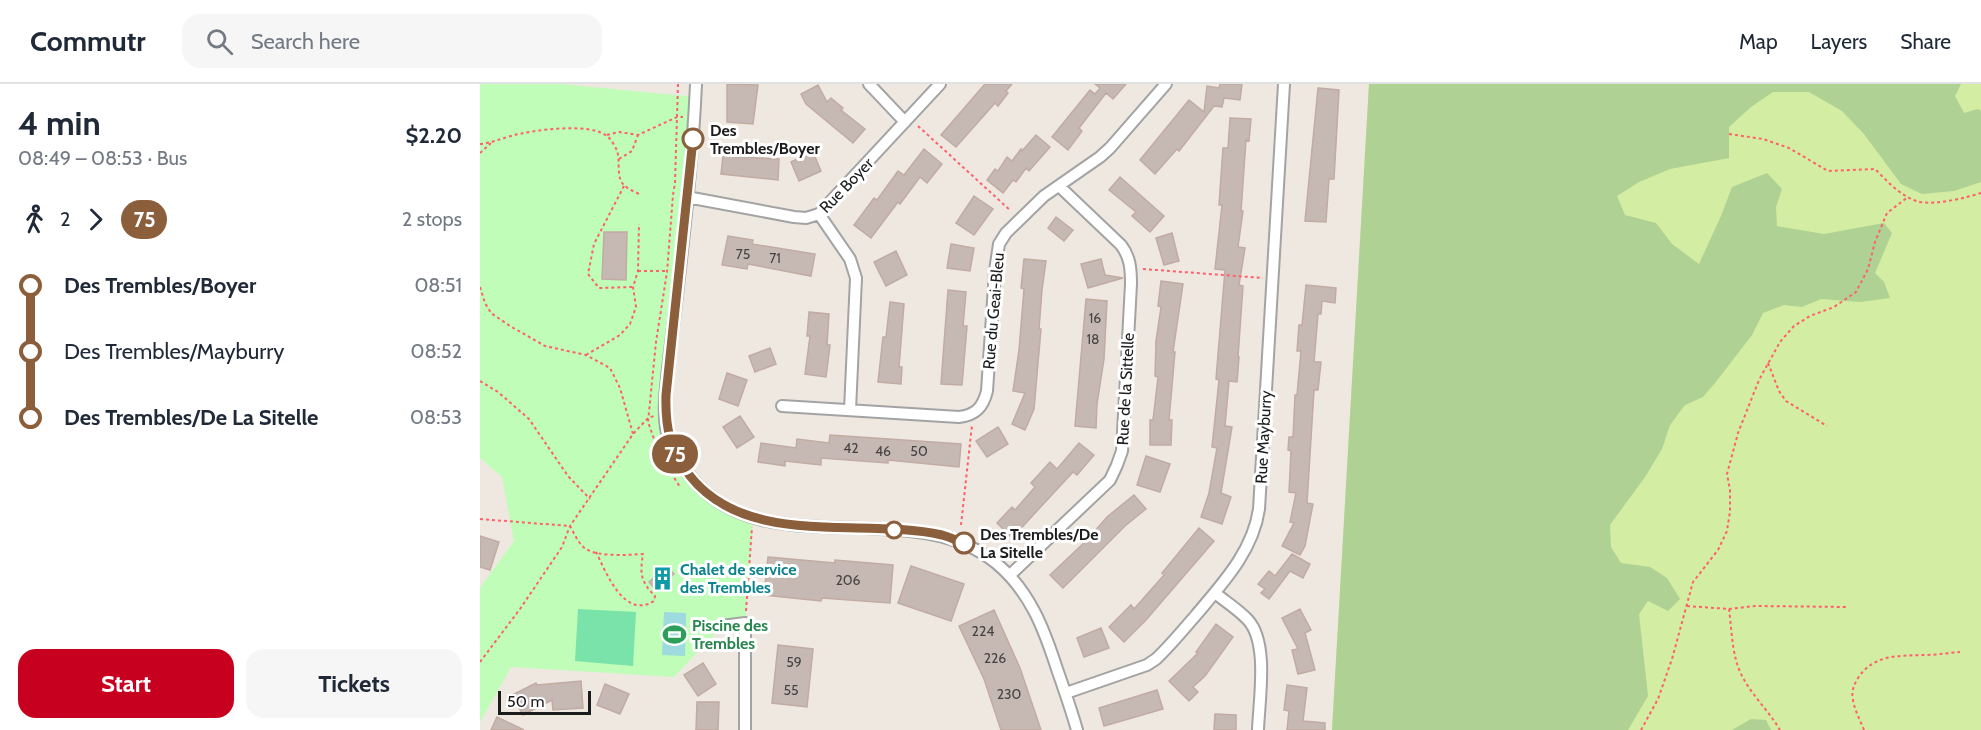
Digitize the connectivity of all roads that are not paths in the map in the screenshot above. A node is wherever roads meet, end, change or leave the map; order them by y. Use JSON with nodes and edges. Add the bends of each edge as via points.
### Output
{"nodes":[{"id":1,"x":696,"y":84,"type":"edge"},
{"id":2,"x":869,"y":84,"type":"edge"},
{"id":3,"x":940,"y":84,"type":"edge"},
{"id":4,"x":1166,"y":84,"type":"edge"},
{"id":5,"x":1284,"y":84,"type":"edge"},
{"id":6,"x":907,"y":120,"type":"junction"},
{"id":7,"x":1059,"y":186,"type":"junction"},
{"id":8,"x":687,"y":197,"type":"junction"},
{"id":9,"x":819,"y":214,"type":"junction"},
{"id":10,"x":782,"y":406,"type":"dead end"},
{"id":11,"x":850,"y":410,"type":"junction"},
{"id":12,"x":1010,"y":575,"type":"junction"},
{"id":13,"x":1215,"y":593,"type":"junction"},
{"id":14,"x":722,"y":626,"type":"dead end"},
{"id":15,"x":1066,"y":693,"type":"junction"},
{"id":16,"x":745,"y":730,"type":"edge"},
{"id":17,"x":1077,"y":730,"type":"edge"},
{"id":18,"x":1258,"y":730,"type":"edge"}],
"edges":[{"from":1,"to":8,"type":"street"},
{"from":2,"to":6,"type":"street"},
{"from":3,"to":6,"type":"street","name":"Rue Boyer"},
{"from":4,"to":7,"type":"street","name":"Rue du Geai-Bleu","via":[[1100,157]]},
{"from":5,"to":13,"type":"street","name":"Rue Mayburry","via":[[1257,521],[1242,557]]},
{"from":6,"to":9,"type":"street","name":"Rue Boyer"},
{"from":7,"to":11,"type":"street","name":"Rue du Geai-Bleu","via":[[1020,219],[999,244],[987,391],[978,410],[959,417]]},
{"from":7,"to":12,"type":"street","name":"Rue de la Sittelle","via":[[1128,254],[1131,268],[1122,451],[1110,480]]},
{"from":8,"to":9,"type":"street","name":"Rue Boyer","via":[[794,217]]},
{"from":8,"to":12,"type":"street","via":[[665,415],[675,453],[698,486],[723,505],[753,518],[944,536],[982,552]]},
{"from":9,"to":11,"type":"street","via":[[850,259],[856,278]]},
{"from":10,"to":11,"type":"street","name":"Rue du Geai-Bleu"},
{"from":12,"to":15,"type":"street","via":[[1039,617]]},
{"from":13,"to":15,"type":"street","name":"Rue Mayburry","via":[[1156,659]]},
{"from":13,"to":18,"type":"street","via":[[1248,620],[1257,633],[1262,652]]},
{"from":14,"to":16,"type":"street","via":[[745,623]]},
{"from":15,"to":17,"type":"street"}]}
